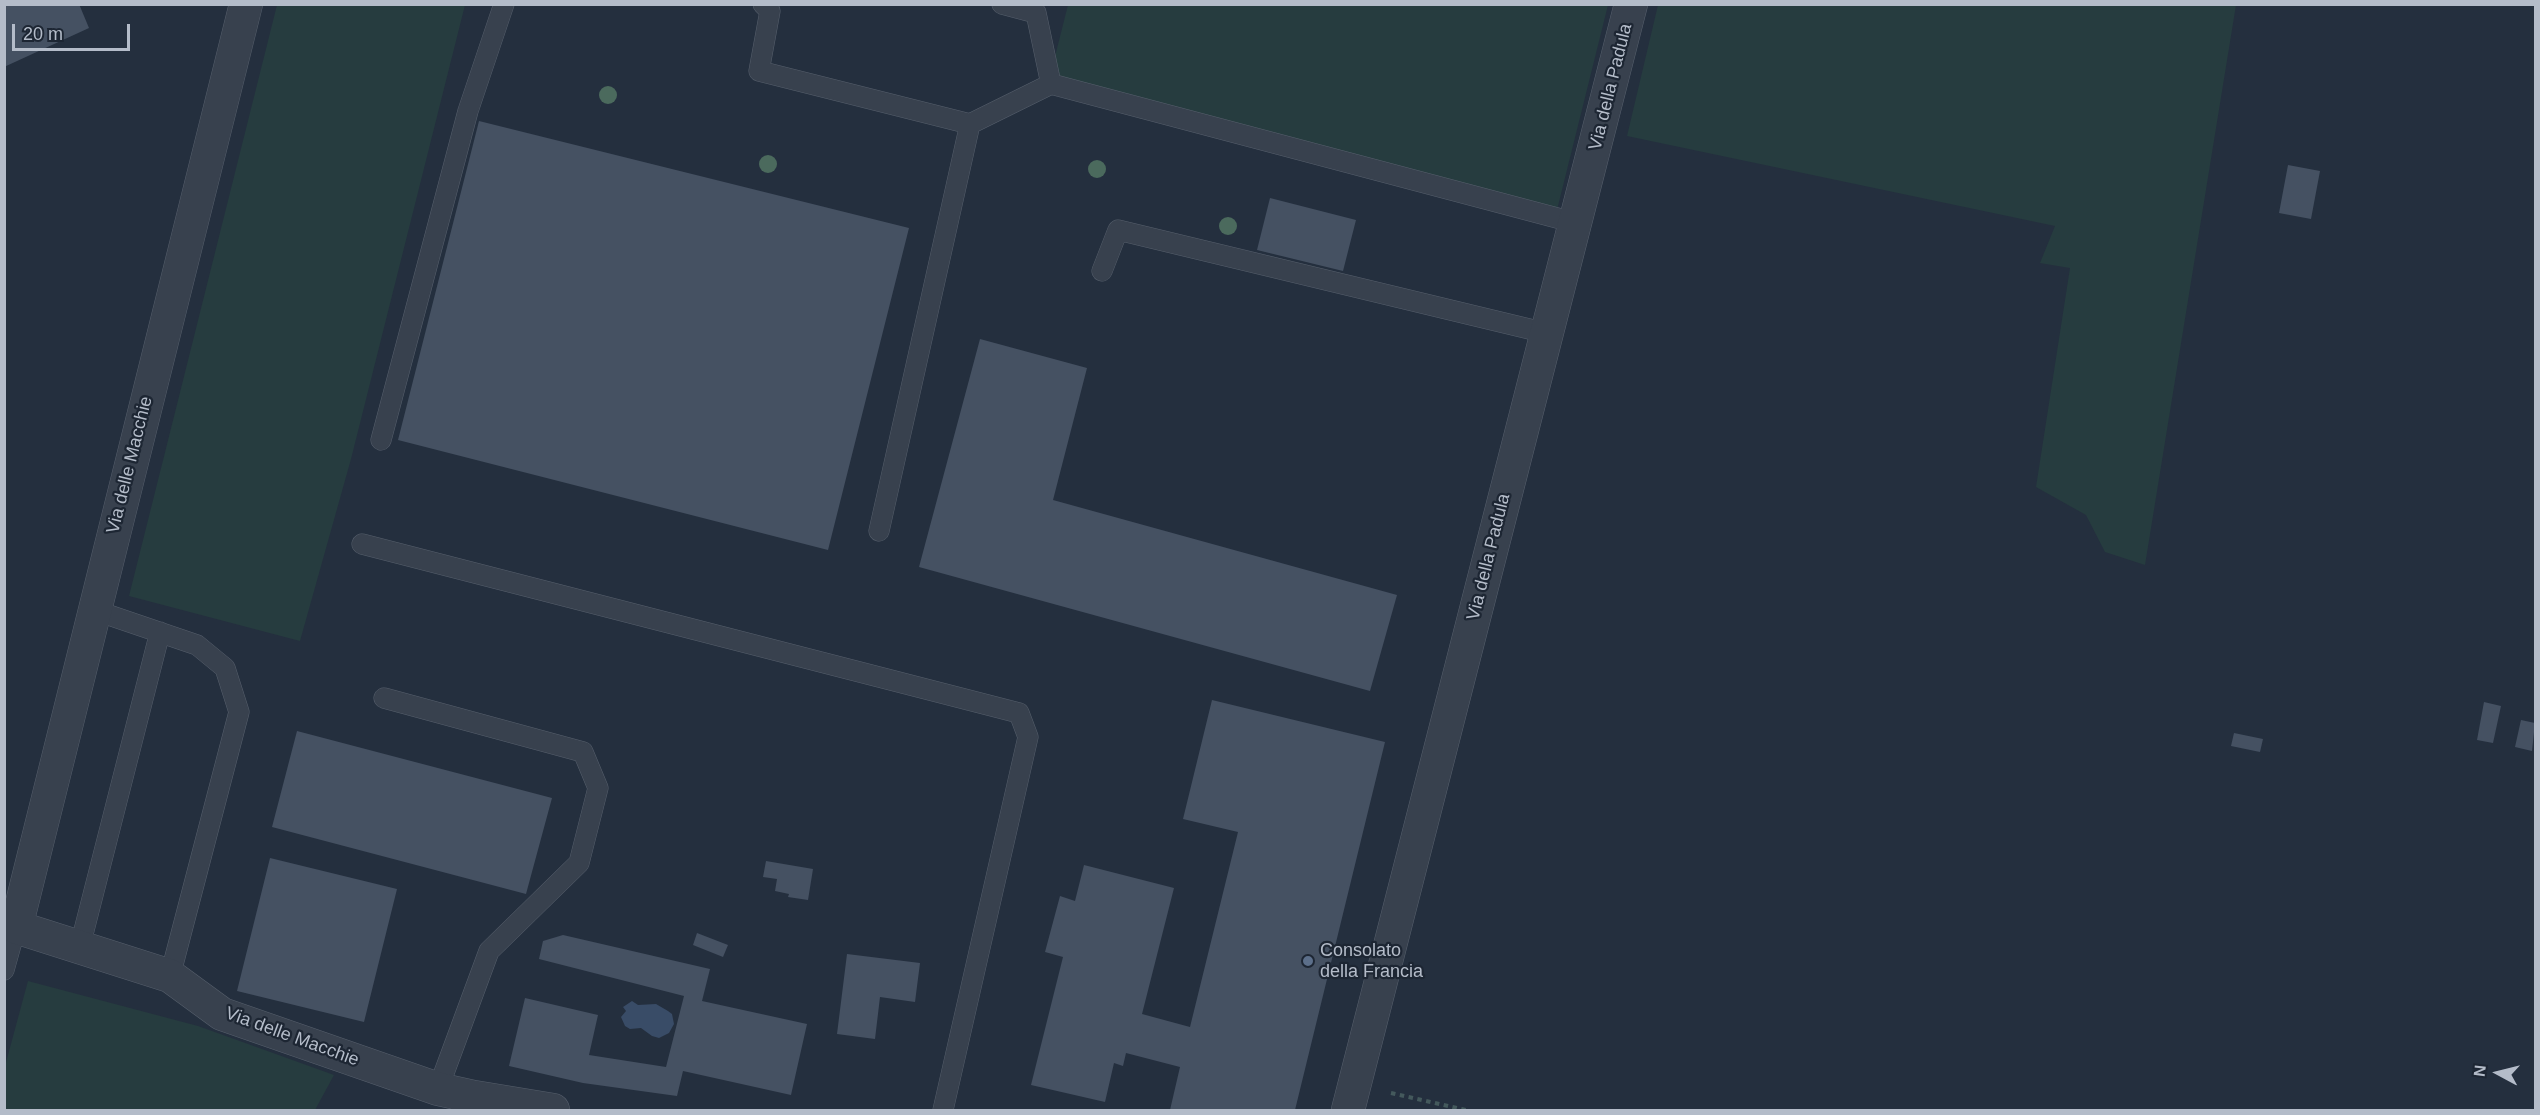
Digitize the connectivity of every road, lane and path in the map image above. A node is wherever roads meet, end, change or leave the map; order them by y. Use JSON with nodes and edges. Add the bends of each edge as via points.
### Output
{"nodes":[{"id":1,"x":246,"y":4,"type":"edge"},
{"id":2,"x":504,"y":4,"type":"edge"},
{"id":3,"x":763,"y":4,"type":"edge"},
{"id":4,"x":1002,"y":4,"type":"edge"},
{"id":5,"x":1631,"y":4,"type":"edge"},
{"id":6,"x":1051,"y":84,"type":"junction"},
{"id":7,"x":970,"y":124,"type":"junction"},
{"id":8,"x":1576,"y":223,"type":"junction"},
{"id":9,"x":1102,"y":271,"type":"dead end"},
{"id":10,"x":1546,"y":333,"type":"junction"},
{"id":11,"x":381,"y":440,"type":"dead end"},
{"id":12,"x":879,"y":531,"type":"dead end"},
{"id":13,"x":363,"y":544,"type":"dead end"},
{"id":14,"x":94,"y":610,"type":"junction"},
{"id":15,"x":160,"y":632,"type":"junction"},
{"id":16,"x":384,"y":698,"type":"dead end"},
{"id":17,"x":16,"y":927,"type":"junction"},
{"id":18,"x":80,"y":946,"type":"junction"},
{"id":19,"x":4,"y":970,"type":"edge"},
{"id":20,"x":170,"y":976,"type":"junction"},
{"id":21,"x":438,"y":1089,"type":"junction"},
{"id":22,"x":1351,"y":1098,"type":"edge"},
{"id":23,"x":471,"y":1104,"type":"edge"},
{"id":24,"x":554,"y":1110,"type":"edge"},
{"id":25,"x":943,"y":1110,"type":"edge"},
{"id":26,"x":1466,"y":1110,"type":"edge"}],
"edges":[{"from":1,"to":14,"type":"street","name":"Via delle Macchie"},
{"from":2,"to":11,"type":"lane","via":[[468,111]]},
{"from":3,"to":7,"type":"lane","via":[[770,11],[759,71]]},
{"from":4,"to":6,"type":"lane","via":[[1036,13]]},
{"from":5,"to":8,"type":"street","name":"Via della Padula"},
{"from":6,"to":7,"type":"lane"},
{"from":6,"to":8,"type":"lane"},
{"from":7,"to":12,"type":"lane"},
{"from":8,"to":10,"type":"street","name":"Via della Padula"},
{"from":9,"to":10,"type":"lane","via":[[1118,230]]},
{"from":10,"to":22,"type":"street","name":"Via della Padula"},
{"from":13,"to":25,"type":"lane","via":[[1019,713],[1028,737]]},
{"from":14,"to":15,"type":"lane"},
{"from":14,"to":17,"type":"street","name":"Via delle Macchie"},
{"from":15,"to":18,"type":"lane"},
{"from":15,"to":20,"type":"lane","via":[[197,645],[225,668],[239,712]]},
{"from":16,"to":21,"type":"lane","via":[[583,752],[598,788],[579,863],[489,951]]},
{"from":17,"to":18,"type":"street","name":"Via delle Macchie"},
{"from":17,"to":19,"type":"lane","name":"Via delle Macchie"},
{"from":18,"to":20,"type":"street","name":"Via delle Macchie"},
{"from":20,"to":21,"type":"street","name":"Via delle Macchie","via":[[222,1014]]},
{"from":21,"to":23,"type":"street","name":"Via delle Macchie"},
{"from":22,"to":26,"type":"path"},
{"from":23,"to":24,"type":"street"}]}
